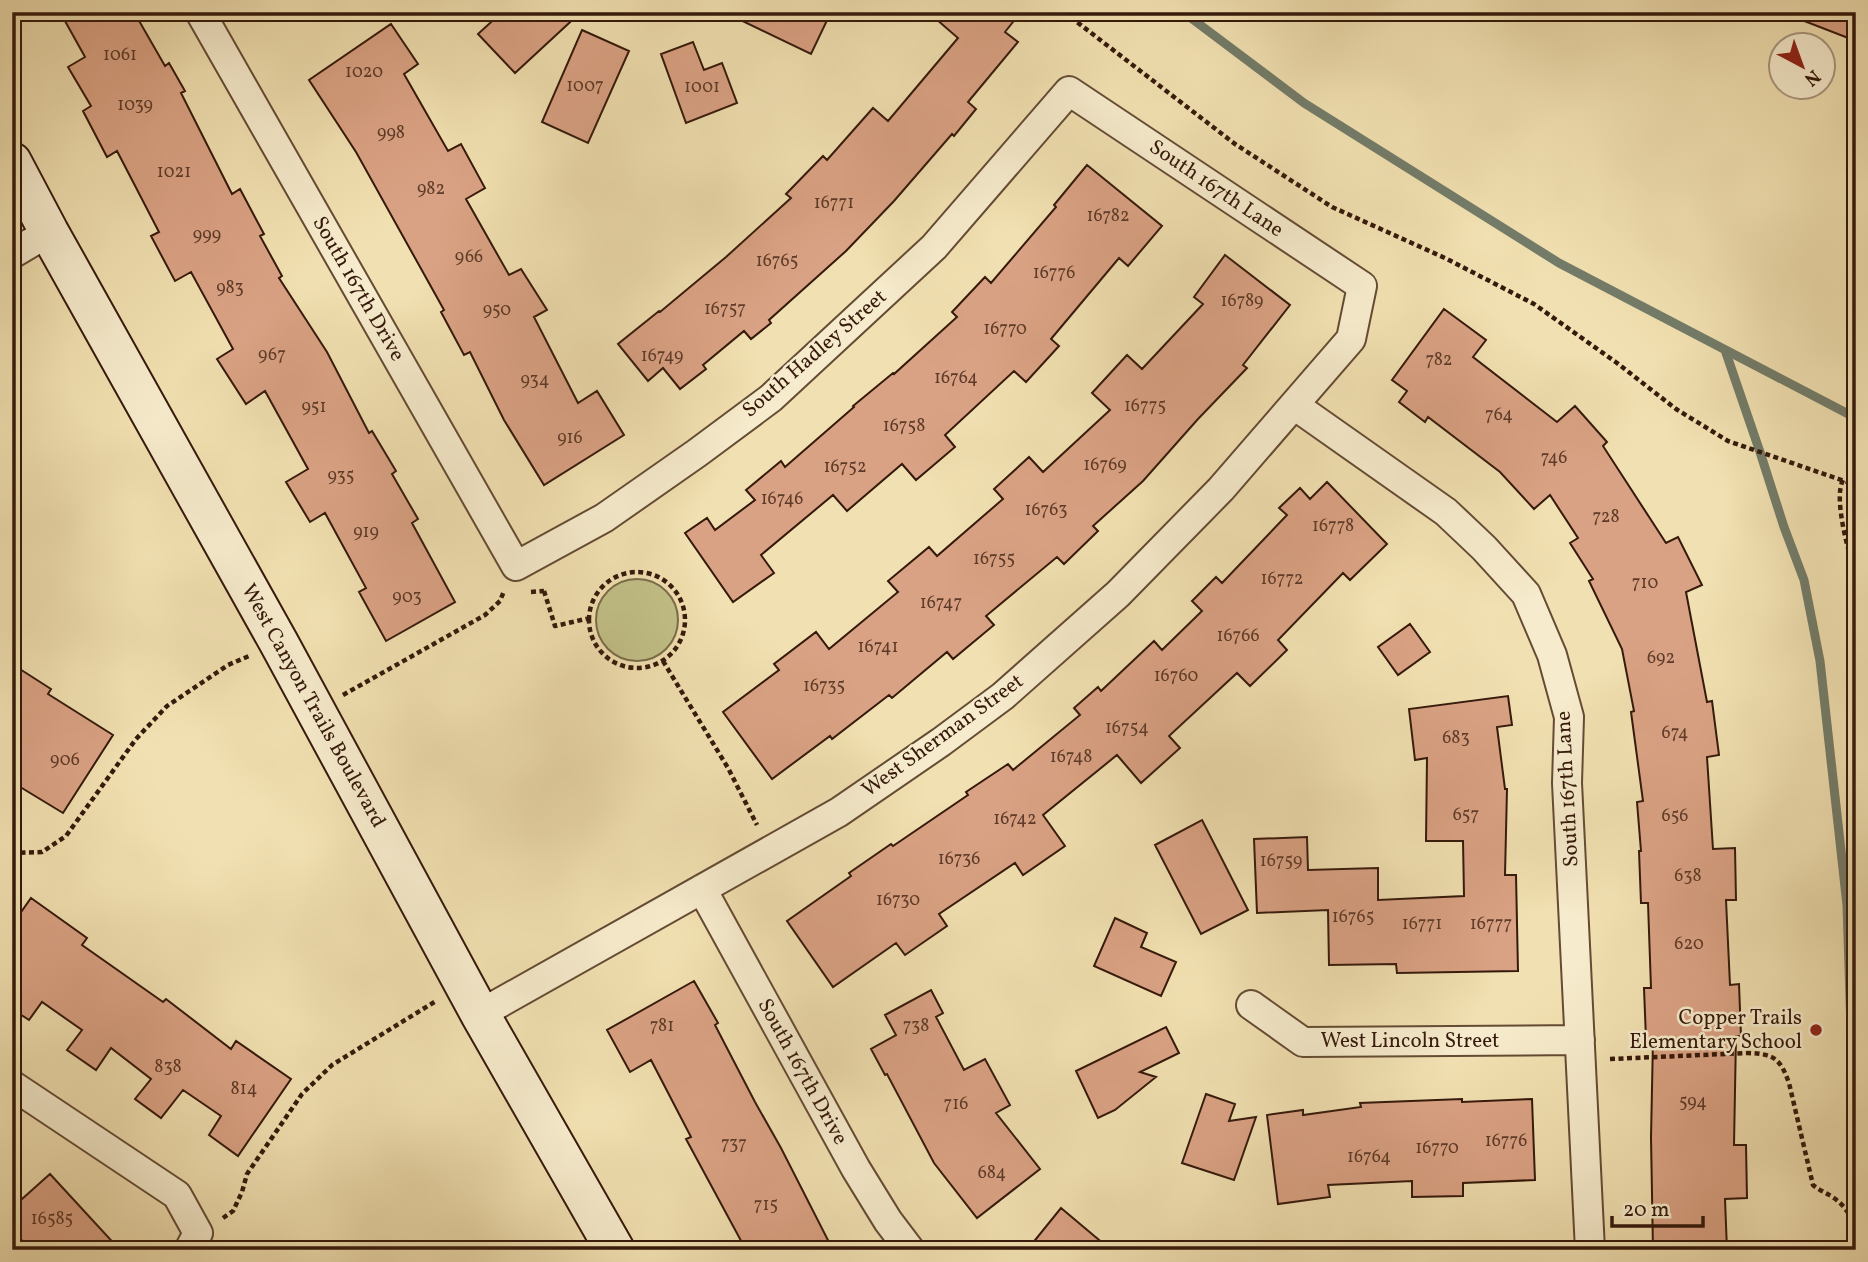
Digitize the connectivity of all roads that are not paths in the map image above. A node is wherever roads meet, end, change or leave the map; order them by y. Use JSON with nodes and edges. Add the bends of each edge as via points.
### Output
{"nodes":[{"id":1,"x":200,"y":12,"type":"edge"},
{"id":2,"x":1069,"y":91,"type":"joint"},
{"id":3,"x":12,"y":162,"type":"edge"},
{"id":4,"x":49,"y":232,"type":"junction"},
{"id":5,"x":12,"y":254,"type":"edge"},
{"id":6,"x":1362,"y":286,"type":"joint"},
{"id":7,"x":1294,"y":405,"type":"junction"},
{"id":8,"x":510,"y":577,"type":"joint"},
{"id":9,"x":702,"y":889,"type":"junction"},
{"id":10,"x":472,"y":1000,"type":"junction"},
{"id":11,"x":1251,"y":1005,"type":"dead end"},
{"id":12,"x":1580,"y":1051,"type":"junction"},
{"id":13,"x":12,"y":1086,"type":"edge"},
{"id":14,"x":194,"y":1241,"type":"edge"},
{"id":15,"x":615,"y":1250,"type":"edge"},
{"id":16,"x":911,"y":1250,"type":"edge"},
{"id":17,"x":1590,"y":1250,"type":"edge"}],
"edges":[{"from":1,"to":8,"type":"street","name":"South 167th Drive"},
{"from":2,"to":6,"type":"street","name":"South 167th Lane"},
{"from":2,"to":8,"type":"street","name":"South Hadley Street","via":[[934,247],[771,398],[604,518]]},
{"from":3,"to":4,"type":"street","name":"West Canyon Trails Boulevard"},
{"from":4,"to":5,"type":"street"},
{"from":4,"to":10,"type":"street","name":"West Canyon Trails Boulevard"},
{"from":6,"to":7,"type":"street","name":"West Sherman Street","via":[[1351,339]]},
{"from":7,"to":9,"type":"street","name":"West Sherman Street","via":[[1222,489],[1127,584],[1003,696],[839,812]]},
{"from":7,"to":12,"type":"street","name":"South 167th Lane","via":[[1446,512],[1526,594],[1552,655],[1569,717],[1567,783]]},
{"from":9,"to":10,"type":"street","name":"West Sherman Street"},
{"from":9,"to":16,"type":"street","name":"South 167th Drive","via":[[856,1170]]},
{"from":10,"to":15,"type":"street","name":"West Canyon Trails Boulevard"},
{"from":11,"to":12,"type":"street","name":"West Lincoln Street","via":[[1303,1042]]},
{"from":12,"to":17,"type":"street","name":"South 167th Lane"},
{"from":13,"to":14,"type":"street","via":[[177,1195]]}]}
